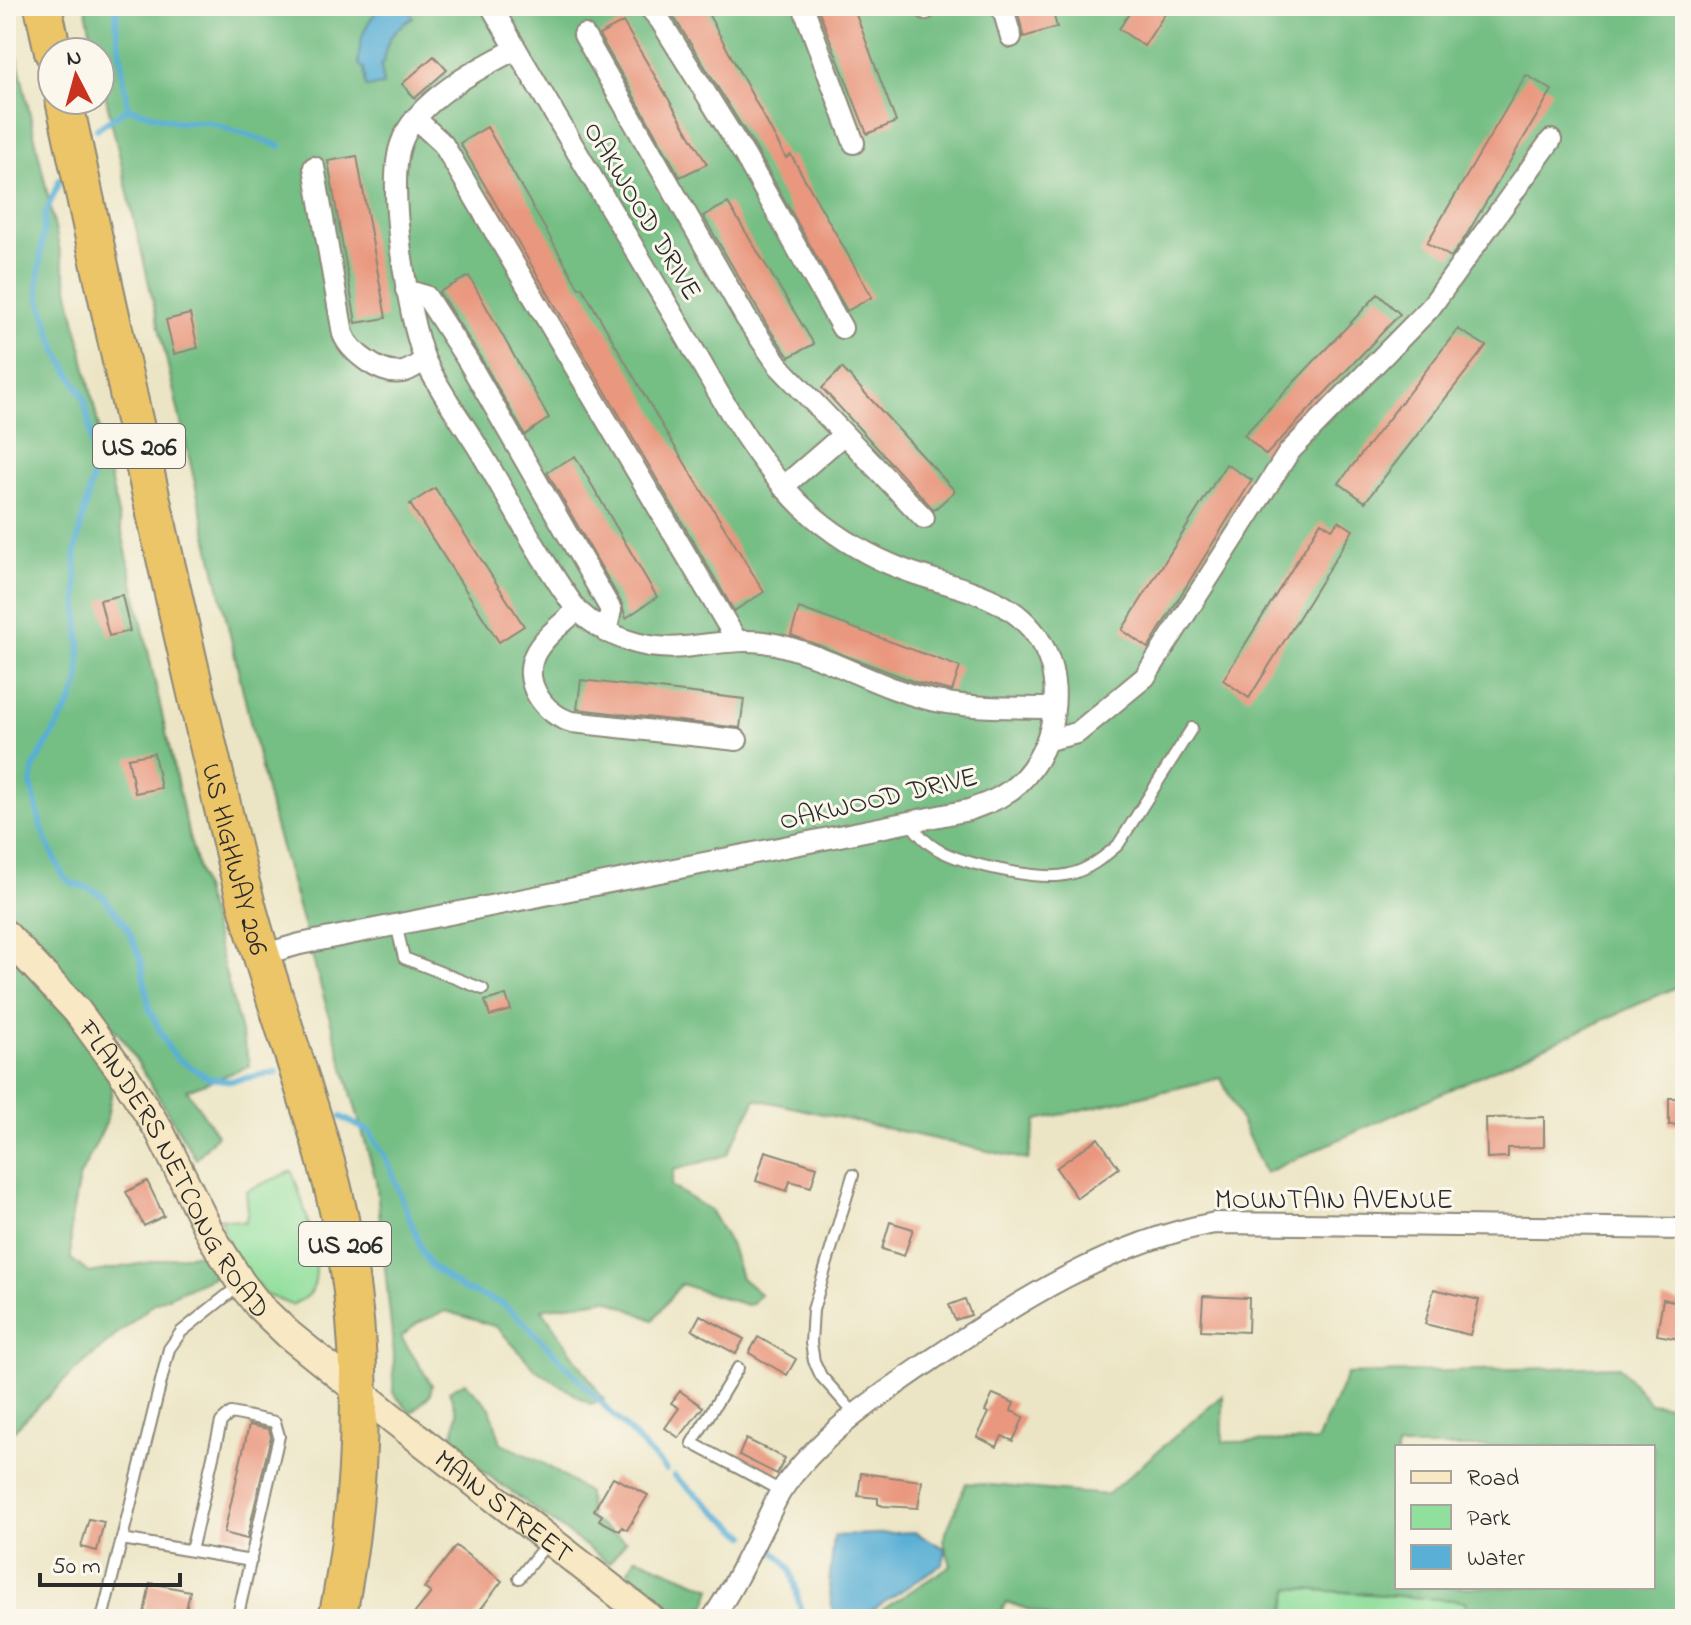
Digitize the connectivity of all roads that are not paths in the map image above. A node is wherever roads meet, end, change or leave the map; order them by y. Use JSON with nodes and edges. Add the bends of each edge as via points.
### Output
{"nodes":[{"id":1,"x":43,"y":6,"type":"edge"},
{"id":2,"x":491,"y":6,"type":"edge"},
{"id":3,"x":648,"y":6,"type":"edge"},
{"id":4,"x":803,"y":6,"type":"edge"},
{"id":5,"x":1002,"y":6,"type":"edge"},
{"id":6,"x":584,"y":35,"type":"dead end"},
{"id":7,"x":50,"y":36,"type":"edge"},
{"id":8,"x":1011,"y":37,"type":"dead end"},
{"id":9,"x":516,"y":49,"type":"junction"},
{"id":10,"x":68,"y":116,"type":"edge"},
{"id":11,"x":416,"y":119,"type":"junction"},
{"id":12,"x":1551,"y":140,"type":"dead end"},
{"id":13,"x":854,"y":143,"type":"dead end"},
{"id":14,"x":314,"y":167,"type":"dead end"},
{"id":15,"x":406,"y":290,"type":"junction"},
{"id":16,"x":842,"y":328,"type":"dead end"},
{"id":17,"x":425,"y":360,"type":"junction"},
{"id":18,"x":843,"y":435,"type":"junction"},
{"id":19,"x":783,"y":487,"type":"junction"},
{"id":20,"x":924,"y":518,"type":"dead end"},
{"id":21,"x":577,"y":610,"type":"junction"},
{"id":22,"x":606,"y":632,"type":"junction"},
{"id":23,"x":737,"y":641,"type":"junction"},
{"id":24,"x":1054,"y":708,"type":"junction"},
{"id":25,"x":1192,"y":728,"type":"dead end"},
{"id":26,"x":737,"y":740,"type":"dead end"},
{"id":27,"x":1048,"y":740,"type":"junction"},
{"id":28,"x":910,"y":823,"type":"junction"},
{"id":29,"x":396,"y":924,"type":"junction"},
{"id":30,"x":6,"y":935,"type":"edge"},
{"id":31,"x":261,"y":955,"type":"junction"},
{"id":32,"x":483,"y":989,"type":"dead end"},
{"id":33,"x":853,"y":1175,"type":"dead end"},
{"id":34,"x":1685,"y":1229,"type":"edge"},
{"id":35,"x":241,"y":1283,"type":"junction"},
{"id":36,"x":738,"y":1368,"type":"dead end"},
{"id":37,"x":359,"y":1390,"type":"junction"},
{"id":38,"x":854,"y":1413,"type":"junction"},
{"id":39,"x":781,"y":1491,"type":"junction"},
{"id":40,"x":122,"y":1539,"type":"junction"},
{"id":41,"x":550,"y":1539,"type":"junction"},
{"id":42,"x":191,"y":1551,"type":"junction"},
{"id":43,"x":251,"y":1561,"type":"junction"},
{"id":44,"x":519,"y":1578,"type":"dead end"},
{"id":45,"x":102,"y":1619,"type":"edge"},
{"id":46,"x":237,"y":1619,"type":"edge"},
{"id":47,"x":337,"y":1619,"type":"edge"},
{"id":48,"x":651,"y":1619,"type":"edge"},
{"id":49,"x":712,"y":1619,"type":"edge"}],
"edges":[{"from":1,"to":7,"type":"highway"},
{"from":2,"to":9,"type":"street","name":"OAKWOOD DRIVE"},
{"from":3,"to":16,"type":"street","via":[[745,156]]},
{"from":4,"to":13,"type":"street"},
{"from":5,"to":8,"type":"street"},
{"from":6,"to":18,"type":"street","via":[[746,318],[779,366]]},
{"from":9,"to":11,"type":"street","via":[[446,90]]},
{"from":9,"to":19,"type":"street","name":"OAKWOOD DRIVE","via":[[751,443]]},
{"from":10,"to":31,"type":"highway","name":"US HIGHWAY 206","number":"US 206","via":[[183,642]]},
{"from":11,"to":15,"type":"street","via":[[401,141],[394,172]]},
{"from":11,"to":23,"type":"street","via":[[443,144]]},
{"from":12,"to":27,"type":"street","via":[[1430,308],[1289,452],[1145,677],[1077,733]]},
{"from":14,"to":17,"type":"street","via":[[347,343],[391,371],[404,372]]},
{"from":15,"to":17,"type":"street"},
{"from":15,"to":22,"type":"street","via":[[426,296],[468,361],[611,610]]},
{"from":17,"to":21,"type":"street"},
{"from":18,"to":19,"type":"street"},
{"from":18,"to":20,"type":"street"},
{"from":19,"to":24,"type":"street","name":"OAKWOOD DRIVE","via":[[815,518],[864,551],[906,571],[977,591],[1014,612],[1046,653]]},
{"from":21,"to":22,"type":"street"},
{"from":21,"to":26,"type":"street","via":[[546,639],[532,666],[536,693],[551,713],[572,722]]},
{"from":22,"to":23,"type":"street","via":[[656,647]]},
{"from":23,"to":24,"type":"street","via":[[778,644],[929,700]]},
{"from":24,"to":27,"type":"street","name":"OAKWOOD DRIVE"},
{"from":25,"to":28,"type":"lane","via":[[1118,845],[1071,874],[1024,875],[961,858],[939,851]]},
{"from":27,"to":28,"type":"street","name":"OAKWOOD DRIVE","via":[[1028,773],[1005,794],[969,810]]},
{"from":28,"to":29,"type":"street","name":"OAKWOOD DRIVE"},
{"from":29,"to":31,"type":"street","name":"OAKWOOD DRIVE"},
{"from":29,"to":32,"type":"lane","via":[[404,958]]},
{"from":30,"to":35,"type":"main road","name":"FLANDERS NETCONG ROAD","via":[[77,1011],[122,1072]]},
{"from":31,"to":37,"type":"highway","name":"US HIGHWAY 206","number":"US 206","via":[[340,1221]]},
{"from":33,"to":38,"type":"lane","via":[[813,1310],[811,1343],[821,1376]]},
{"from":34,"to":38,"type":"street","name":"MOUNTAIN AVENUE","via":[[1215,1223],[1172,1231],[1089,1267],[987,1322]]},
{"from":35,"to":37,"type":"main road","name":"FLANDERS NETCONG ROAD","via":[[275,1322]]},
{"from":35,"to":40,"type":"lane","via":[[181,1332],[169,1349]]},
{"from":36,"to":39,"type":"lane","via":[[692,1443]]},
{"from":37,"to":41,"type":"main road","name":"MAIN STREET"},
{"from":37,"to":47,"type":"highway","name":"US HIGHWAY 206","number":"US 206","via":[[356,1491]]},
{"from":38,"to":39,"type":"street","name":"MOUNTAIN AVENUE"},
{"from":39,"to":49,"type":"street","name":"MOUNTAIN AVENUE"},
{"from":40,"to":42,"type":"lane"},
{"from":40,"to":45,"type":"lane"},
{"from":41,"to":44,"type":"lane"},
{"from":41,"to":48,"type":"main road","name":"MAIN STREET"},
{"from":42,"to":43,"type":"lane"},
{"from":42,"to":43,"type":"lane","via":[[221,1422],[231,1413],[240,1414],[275,1422],[279,1436]]},
{"from":43,"to":46,"type":"lane"}]}
